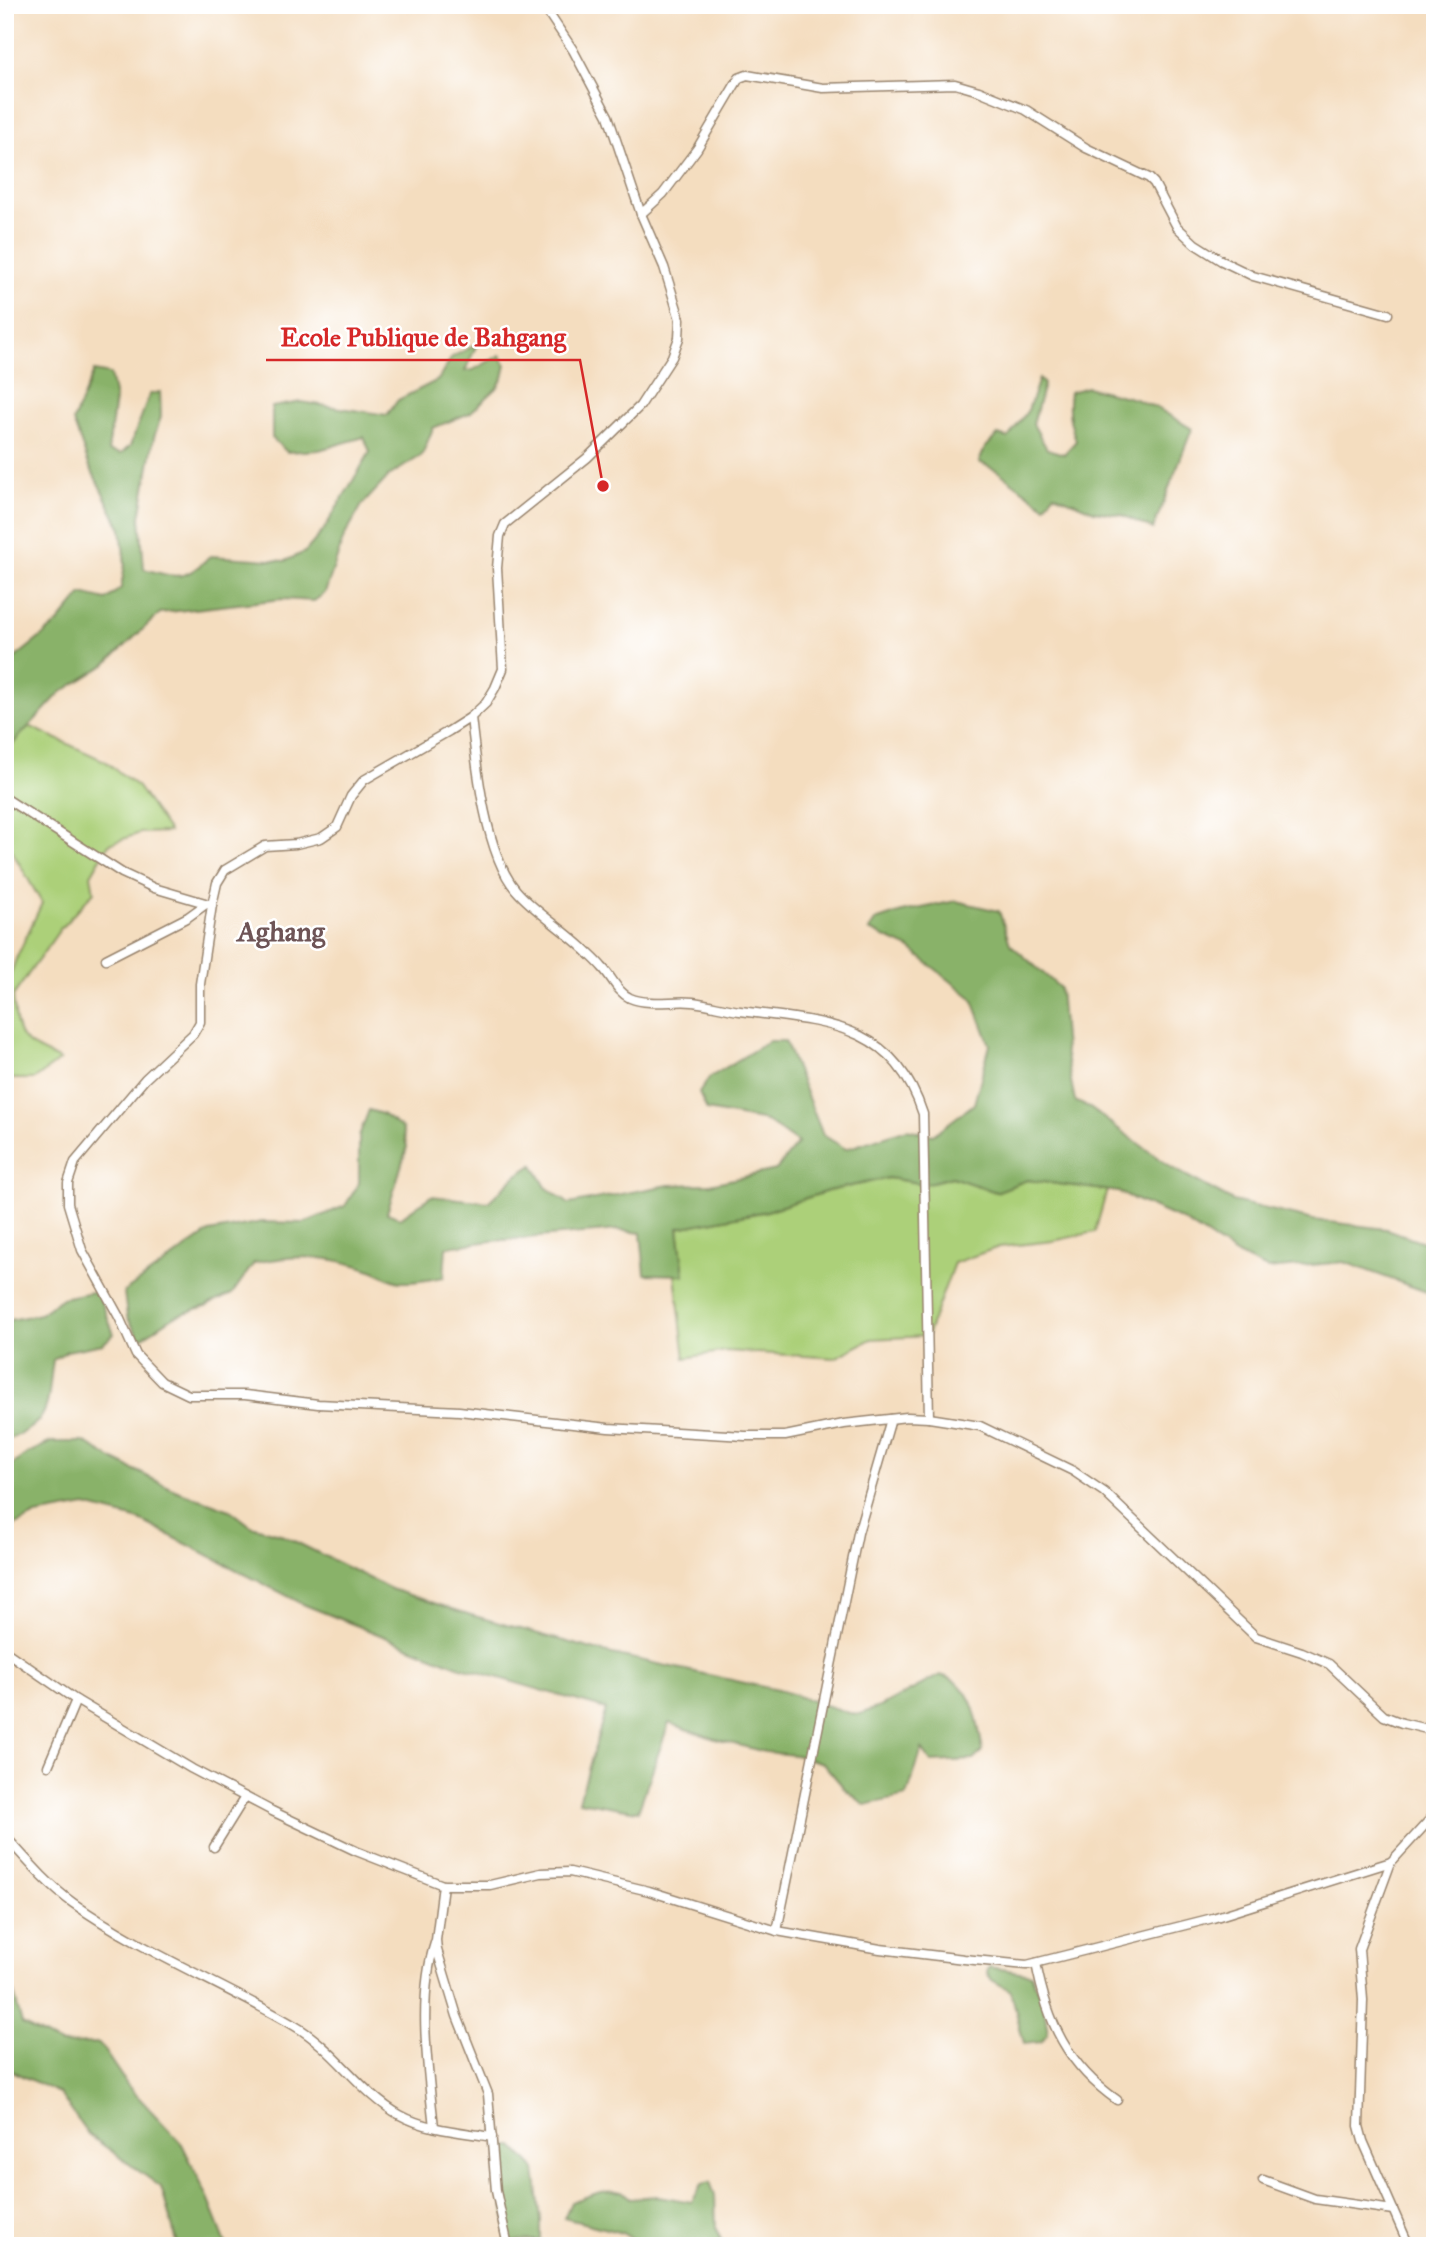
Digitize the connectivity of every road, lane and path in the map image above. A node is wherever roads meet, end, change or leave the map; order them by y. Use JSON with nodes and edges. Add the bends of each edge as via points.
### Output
{"nodes":[{"id":1,"x":543,"y":5,"type":"edge"},
{"id":2,"x":641,"y":214,"type":"junction"},
{"id":3,"x":1388,"y":314,"type":"dead end"},
{"id":4,"x":471,"y":717,"type":"junction"},
{"id":5,"x":5,"y":798,"type":"edge"},
{"id":6,"x":209,"y":904,"type":"junction"},
{"id":7,"x":106,"y":959,"type":"dead end"},
{"id":8,"x":929,"y":1418,"type":"junction"},
{"id":9,"x":891,"y":1419,"type":"junction"},
{"id":10,"x":5,"y":1651,"type":"edge"},
{"id":11,"x":76,"y":1700,"type":"junction"},
{"id":12,"x":1435,"y":1731,"type":"edge"},
{"id":13,"x":48,"y":1766,"type":"dead end"},
{"id":14,"x":245,"y":1797,"type":"junction"},
{"id":15,"x":1435,"y":1814,"type":"edge"},
{"id":16,"x":5,"y":1836,"type":"edge"},
{"id":17,"x":214,"y":1847,"type":"dead end"},
{"id":18,"x":1391,"y":1862,"type":"junction"},
{"id":19,"x":443,"y":1885,"type":"junction"},
{"id":20,"x":777,"y":1931,"type":"junction"},
{"id":21,"x":436,"y":1940,"type":"junction"},
{"id":22,"x":1036,"y":1964,"type":"junction"},
{"id":23,"x":1117,"y":2100,"type":"dead end"},
{"id":24,"x":434,"y":2127,"type":"junction"},
{"id":25,"x":492,"y":2137,"type":"junction"},
{"id":26,"x":1263,"y":2180,"type":"dead end"},
{"id":27,"x":1393,"y":2210,"type":"junction"},
{"id":28,"x":508,"y":2246,"type":"edge"},
{"id":29,"x":1409,"y":2246,"type":"edge"}],
"edges":[{"from":1,"to":2,"type":"street","via":[[608,116]]},
{"from":2,"to":3,"type":"street","via":[[663,194],[697,149],[739,78],[747,75],[823,88],[955,84],[1026,110],[1086,148],[1149,178],[1177,227],[1222,261],[1253,276]]},
{"from":2,"to":4,"type":"street","via":[[680,319],[679,338],[640,406],[587,458],[505,524],[498,568],[503,669],[486,703]]},
{"from":4,"to":6,"type":"street","via":[[364,780],[337,827],[321,838],[265,846],[225,870]]},
{"from":4,"to":8,"type":"street","via":[[486,817],[513,887],[604,968],[627,997],[823,1021],[873,1041],[915,1090],[923,1114]]},
{"from":5,"to":6,"type":"street","via":[[122,873]]},
{"from":6,"to":7,"type":"street"},
{"from":6,"to":9,"type":"street","via":[[200,1022],[75,1162],[68,1183],[68,1204],[82,1250],[136,1355],[162,1382],[190,1395],[459,1411],[663,1433],[785,1436]]},
{"from":8,"to":9,"type":"street"},
{"from":8,"to":12,"type":"street","via":[[980,1426],[1073,1471],[1122,1508],[1256,1637],[1329,1664],[1384,1716]]},
{"from":9,"to":20,"type":"street","via":[[858,1533]]},
{"from":10,"to":11,"type":"street"},
{"from":11,"to":13,"type":"street"},
{"from":11,"to":14,"type":"street"},
{"from":14,"to":17,"type":"street"},
{"from":14,"to":19,"type":"street","via":[[356,1851]]},
{"from":15,"to":18,"type":"street"},
{"from":16,"to":24,"type":"street","via":[[71,1902],[131,1941],[299,2028],[399,2115]]},
{"from":18,"to":22,"type":"street","via":[[1213,1918]]},
{"from":18,"to":27,"type":"street","via":[[1359,1949],[1363,2000],[1358,2117],[1363,2141]]},
{"from":19,"to":20,"type":"street","via":[[490,1885],[541,1873],[570,1872]]},
{"from":19,"to":21,"type":"street"},
{"from":20,"to":22,"type":"street","via":[[880,1950]]},
{"from":21,"to":24,"type":"street","via":[[425,1998]]},
{"from":21,"to":25,"type":"street","via":[[453,2005],[488,2094]]},
{"from":22,"to":23,"type":"street","via":[[1054,2029],[1085,2073]]},
{"from":24,"to":25,"type":"street"},
{"from":25,"to":28,"type":"street","via":[[496,2191]]},
{"from":26,"to":27,"type":"street","via":[[1315,2199]]},
{"from":27,"to":29,"type":"street"}]}
